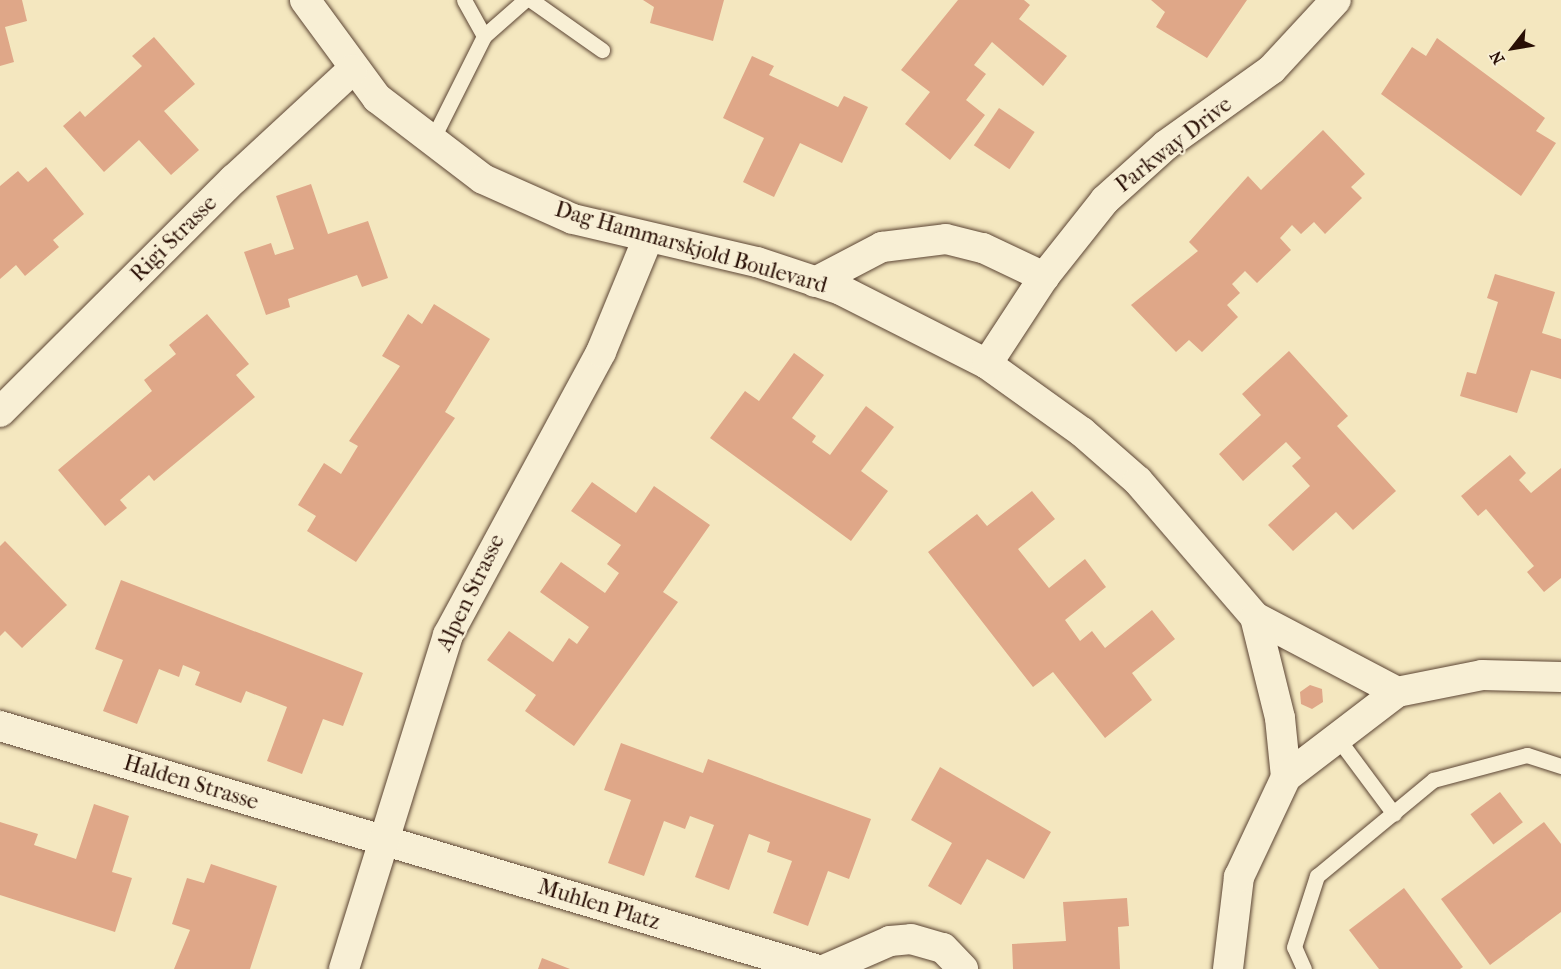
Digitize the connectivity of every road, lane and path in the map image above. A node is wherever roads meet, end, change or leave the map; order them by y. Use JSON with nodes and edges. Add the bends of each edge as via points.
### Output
{"nodes":[{"id":1,"x":305,"y":0,"type":"edge"},
{"id":2,"x":464,"y":0,"type":"edge"},
{"id":3,"x":525,"y":0,"type":"edge"},
{"id":4,"x":531,"y":0,"type":"edge"},
{"id":5,"x":1336,"y":0,"type":"edge"},
{"id":6,"x":484,"y":36,"type":"junction"},
{"id":7,"x":602,"y":50,"type":"dead end"},
{"id":8,"x":352,"y":70,"type":"junction"},
{"id":9,"x":430,"y":144,"type":"junction"},
{"id":10,"x":648,"y":238,"type":"junction"},
{"id":11,"x":1044,"y":277,"type":"junction"},
{"id":12,"x":815,"y":282,"type":"junction"},
{"id":13,"x":987,"y":364,"type":"junction"},
{"id":14,"x":0,"y":412,"type":"edge"},
{"id":15,"x":1255,"y":617,"type":"junction"},
{"id":16,"x":1561,"y":677,"type":"edge"},
{"id":17,"x":1397,"y":692,"type":"junction"},
{"id":18,"x":0,"y":726,"type":"edge"},
{"id":19,"x":1336,"y":736,"type":"junction"},
{"id":20,"x":1561,"y":766,"type":"edge"},
{"id":21,"x":1286,"y":777,"type":"junction"},
{"id":22,"x":1394,"y":814,"type":"junction"},
{"id":23,"x":383,"y":841,"type":"junction"},
{"id":24,"x":344,"y":969,"type":"edge"},
{"id":25,"x":814,"y":969,"type":"edge"},
{"id":26,"x":826,"y":969,"type":"edge"},
{"id":27,"x":963,"y":969,"type":"edge"},
{"id":28,"x":1228,"y":969,"type":"edge"},
{"id":29,"x":1304,"y":969,"type":"edge"}],
"edges":[{"from":1,"to":8,"type":"street","name":"Dag Hammarskjold Boulevard"},
{"from":2,"to":6,"type":"lane"},
{"from":3,"to":6,"type":"lane"},
{"from":4,"to":7,"type":"lane"},
{"from":5,"to":11,"type":"street","name":"Parkway Drive","via":[[1272,69],[1166,146],[1105,200]]},
{"from":6,"to":9,"type":"lane"},
{"from":8,"to":9,"type":"street","name":"Dag Hammarskjold Boulevard"},
{"from":8,"to":14,"type":"street","name":"Rigi Strasse","via":[[234,179]]},
{"from":9,"to":10,"type":"street","name":"Dag Hammarskjold Boulevard","via":[[483,179],[573,219]]},
{"from":10,"to":12,"type":"street","name":"Dag Hammarskjold Boulevard"},
{"from":10,"to":23,"type":"street","name":"Alpen Strasse","via":[[601,352],[448,635]]},
{"from":11,"to":12,"type":"street","via":[[983,248],[936,239],[882,247]]},
{"from":11,"to":13,"type":"street","name":"Parkway Drive"},
{"from":12,"to":13,"type":"street","name":"Dag Hammarskjold Boulevard","via":[[895,314]]},
{"from":13,"to":15,"type":"street","name":"Dag Hammarskjold Boulevard","via":[[1082,432],[1138,481]]},
{"from":15,"to":17,"type":"street","name":"Dag Hammarskjold Boulevard"},
{"from":15,"to":21,"type":"street","name":"Dag Hammarskjold Boulevard","via":[[1280,718]]},
{"from":16,"to":17,"type":"street","via":[[1482,675]]},
{"from":17,"to":19,"type":"street"},
{"from":18,"to":23,"type":"street","name":"Halden Strasse"},
{"from":19,"to":21,"type":"street"},
{"from":19,"to":22,"type":"lane"},
{"from":20,"to":22,"type":"lane","via":[[1527,756],[1433,780]]},
{"from":21,"to":28,"type":"street","via":[[1239,877]]},
{"from":22,"to":29,"type":"lane","via":[[1317,876],[1294,947]]},
{"from":23,"to":24,"type":"street","name":"Alpen Strasse"},
{"from":23,"to":25,"type":"street","name":"Muhlen Platz"},
{"from":26,"to":27,"type":"street","via":[[890,941],[911,939],[943,948]]}]}
